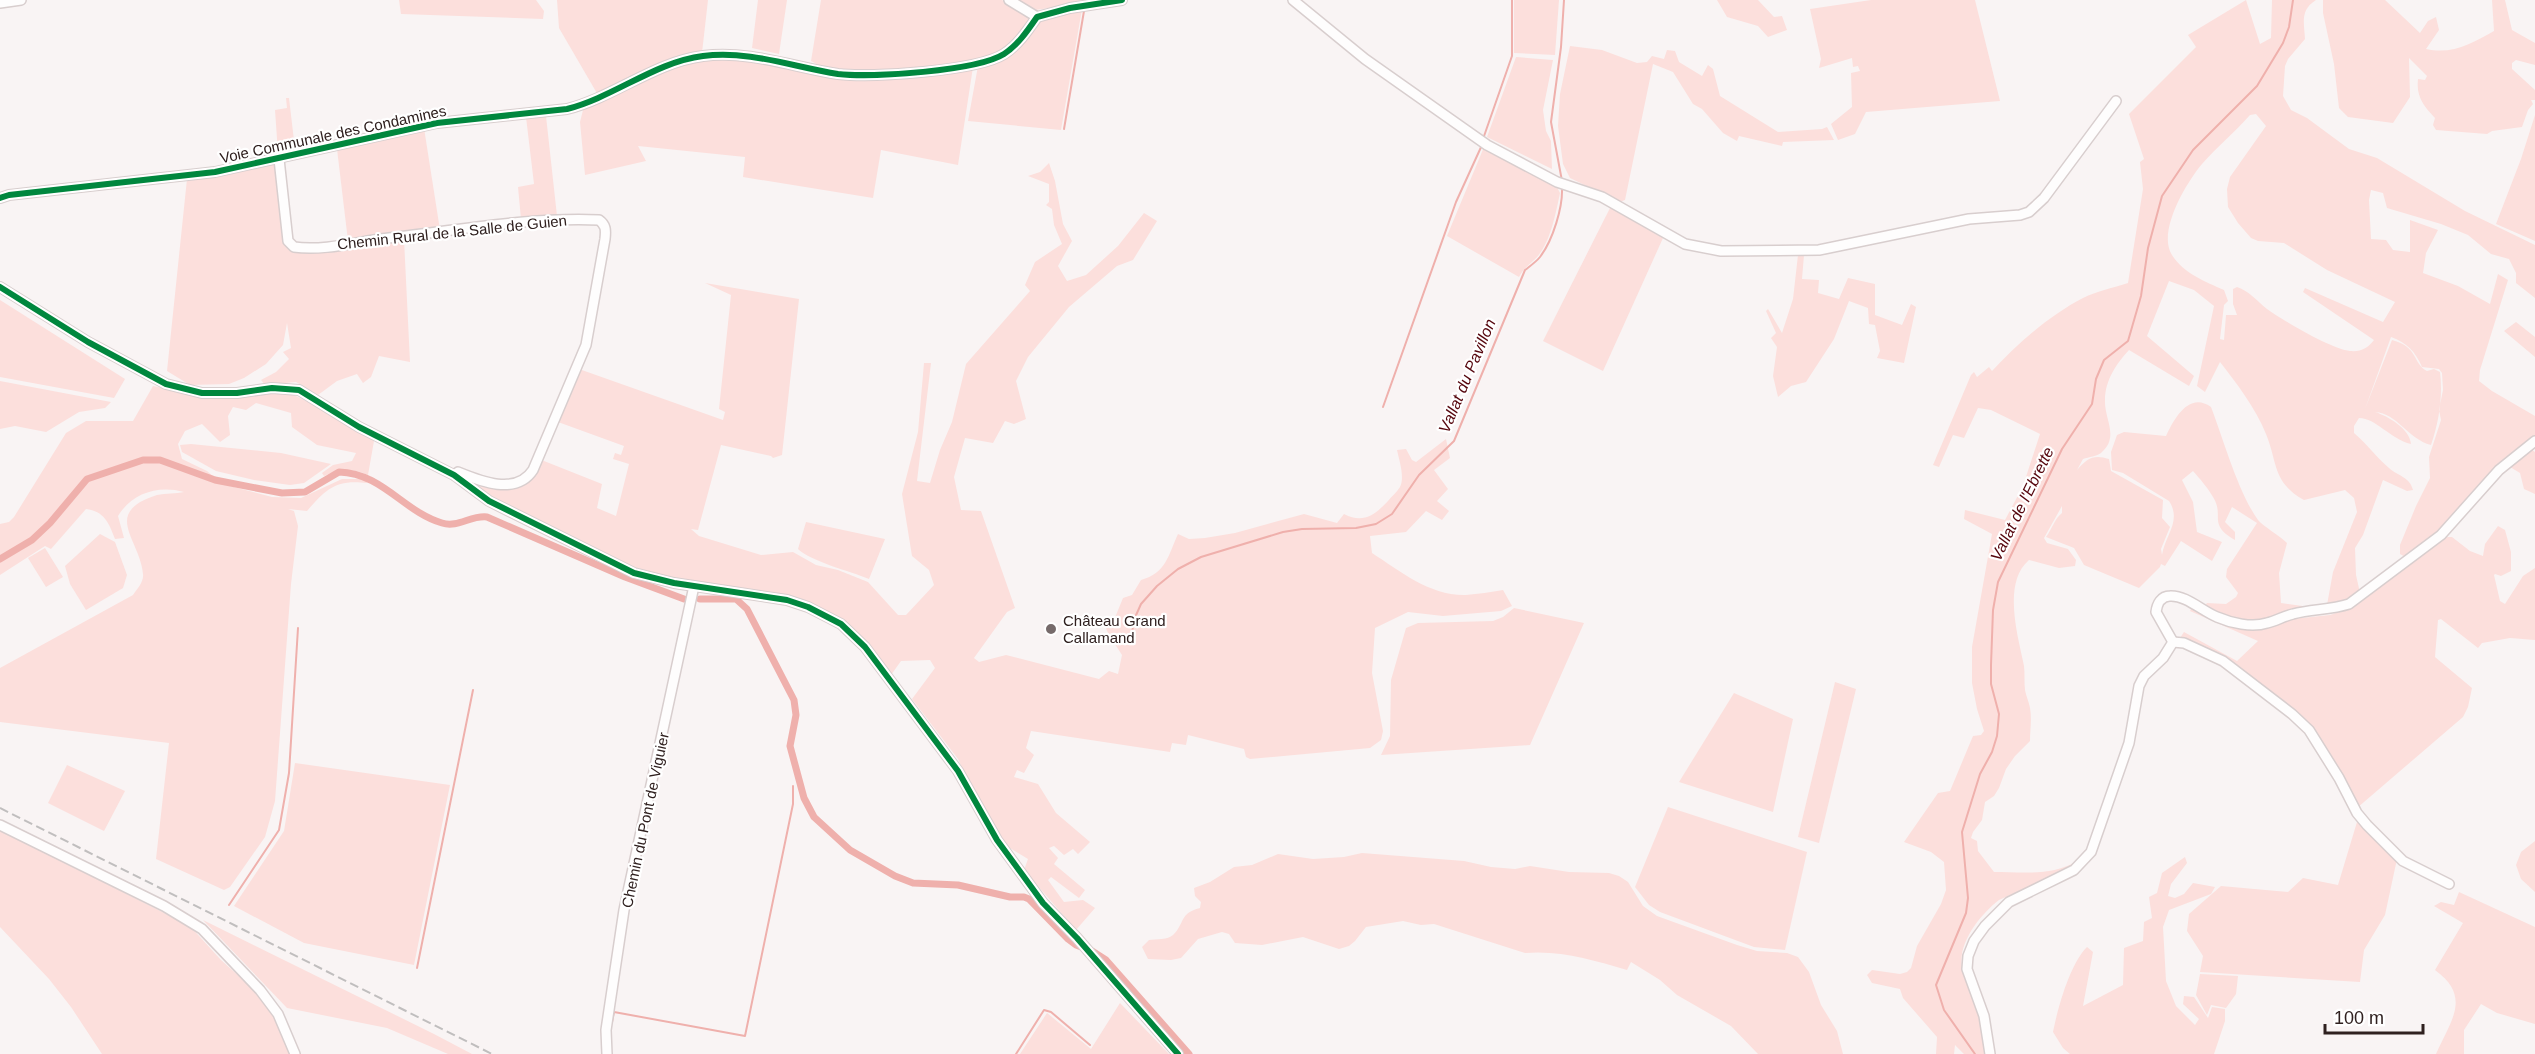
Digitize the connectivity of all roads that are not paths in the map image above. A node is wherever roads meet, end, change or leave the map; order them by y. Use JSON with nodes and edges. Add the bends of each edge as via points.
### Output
{"nodes":[{"id":1,"x":21,"y":0,"type":"edge"},
{"id":2,"x":1009,"y":0,"type":"edge"},
{"id":3,"x":1122,"y":0,"type":"edge"},
{"id":4,"x":1293,"y":0,"type":"edge"},
{"id":5,"x":0,"y":3,"type":"edge"},
{"id":6,"x":1037,"y":17,"type":"junction"},
{"id":7,"x":2116,"y":101,"type":"dead end"},
{"id":8,"x":279,"y":159,"type":"junction"},
{"id":9,"x":0,"y":198,"type":"edge"},
{"id":10,"x":0,"y":287,"type":"edge"},
{"id":11,"x":2535,"y":441,"type":"edge"},
{"id":12,"x":454,"y":475,"type":"junction"},
{"id":13,"x":694,"y":586,"type":"junction"},
{"id":14,"x":2173,"y":642,"type":"junction"},
{"id":15,"x":0,"y":825,"type":"edge"},
{"id":16,"x":2449,"y":884,"type":"dead end"},
{"id":17,"x":295,"y":1054,"type":"edge"},
{"id":18,"x":607,"y":1054,"type":"edge"},
{"id":19,"x":1178,"y":1054,"type":"edge"},
{"id":20,"x":1990,"y":1054,"type":"edge"}],
"edges":[{"from":1,"to":5,"type":"street"},
{"from":2,"to":6,"type":"street"},
{"from":3,"to":6,"type":"street"},
{"from":4,"to":7,"type":"street","via":[[1365,59],[1487,145],[1557,182],[1602,197],[1685,244],[1721,251],[1792,252],[1835,247],[1958,221],[2029,212],[2044,198]]},
{"from":6,"to":8,"type":"street","name":"Voie Communale des Condamines","via":[[1006,53],[983,62],[865,76],[748,56],[702,56],[567,109],[437,123]]},
{"from":8,"to":9,"type":"street","name":"Voie Communale des Condamines","via":[[215,172]]},
{"from":8,"to":12,"type":"street","name":"Chemin Rural de la Salle de Guien","via":[[288,241],[294,247],[493,224],[592,219],[603,223],[606,239],[586,345],[532,470],[512,484],[483,482],[458,472]]},
{"from":10,"to":12,"type":"street","via":[[87,342],[166,384],[202,393],[299,390],[359,427]]},
{"from":11,"to":14,"type":"street","via":[[2499,470],[2441,535],[2349,604],[2252,625],[2217,617],[2175,596],[2165,596],[2156,612]]},
{"from":12,"to":13,"type":"street","via":[[489,501],[634,573]]},
{"from":13,"to":18,"type":"street","name":"Chemin du Pont de Viguier","via":[[624,910],[606,1030]]},
{"from":13,"to":19,"type":"street","via":[[798,603],[824,614],[852,633],[958,771],[1006,855],[1043,903]]},
{"from":14,"to":16,"type":"street","via":[[2223,661],[2292,714],[2309,730],[2367,825],[2403,861]]},
{"from":14,"to":20,"type":"street","via":[[2139,686],[2129,743],[2091,852],[2074,870],[2009,902],[1974,941],[1966,969],[1984,1016]]},
{"from":15,"to":17,"type":"street","via":[[164,906],[202,929],[278,1014]]}]}
